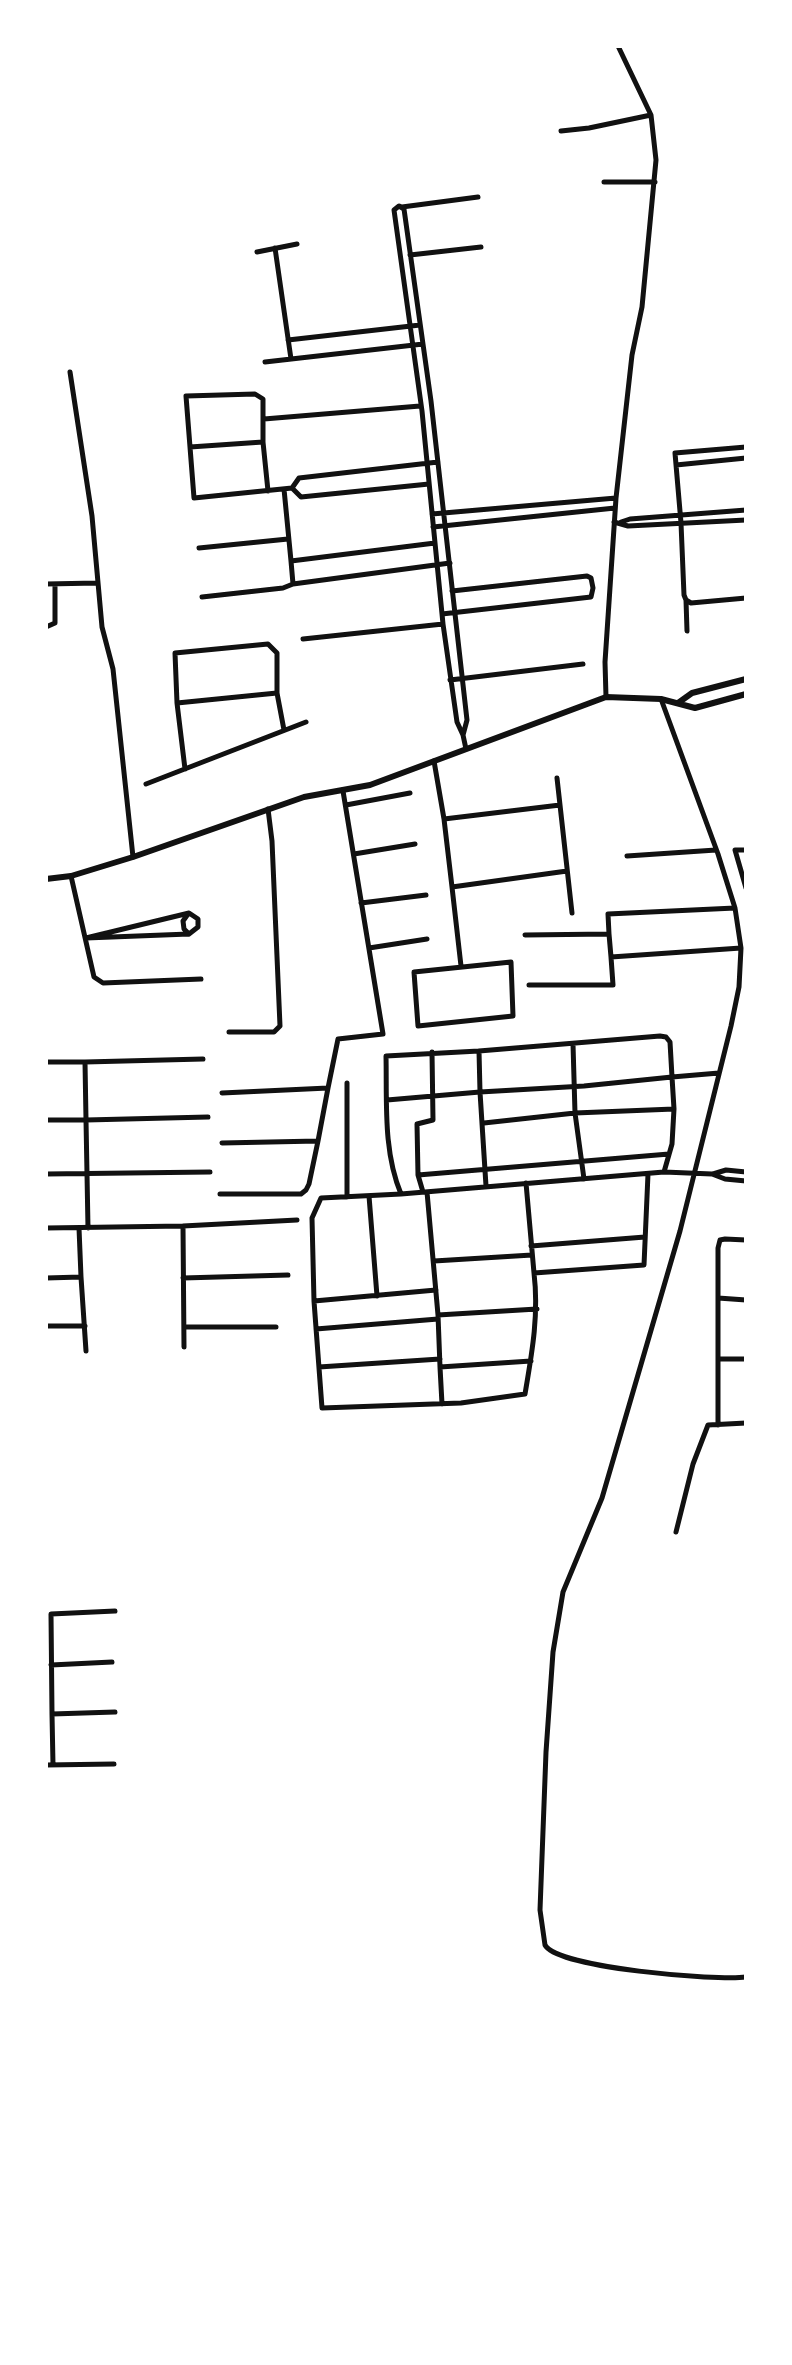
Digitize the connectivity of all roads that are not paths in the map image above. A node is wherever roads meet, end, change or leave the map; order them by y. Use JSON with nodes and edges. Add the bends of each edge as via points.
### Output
{"nodes":[{"id":1,"x":618,"y":46,"type":"edge"},
{"id":2,"x":651,"y":115,"type":"junction"},
{"id":3,"x":561,"y":131,"type":"dead end"},
{"id":4,"x":604,"y":182,"type":"dead end"},
{"id":5,"x":655,"y":183,"type":"junction"},
{"id":6,"x":478,"y":197,"type":"dead end"},
{"id":7,"x":402,"y":207,"type":"junction"},
{"id":8,"x":297,"y":244,"type":"dead end"},
{"id":9,"x":481,"y":247,"type":"dead end"},
{"id":10,"x":275,"y":248,"type":"junction"},
{"id":11,"x":258,"y":252,"type":"dead end"},
{"id":12,"x":410,"y":255,"type":"junction"},
{"id":13,"x":420,"y":325,"type":"junction"},
{"id":14,"x":409,"y":326,"type":"junction"},
{"id":15,"x":288,"y":340,"type":"junction"},
{"id":16,"x":423,"y":345,"type":"junction"},
{"id":17,"x":412,"y":346,"type":"junction"},
{"id":18,"x":291,"y":359,"type":"junction"},
{"id":19,"x":265,"y":362,"type":"dead end"},
{"id":20,"x":70,"y":372,"type":"dead end"},
{"id":21,"x":420,"y":406,"type":"junction"},
{"id":22,"x":264,"y":419,"type":"junction"},
{"id":23,"x":263,"y":442,"type":"junction"},
{"id":24,"x":190,"y":447,"type":"junction"},
{"id":25,"x":746,"y":447,"type":"edge"},
{"id":26,"x":746,"y":458,"type":"edge"},
{"id":27,"x":438,"y":462,"type":"junction"},
{"id":28,"x":427,"y":463,"type":"junction"},
{"id":29,"x":676,"y":465,"type":"junction"},
{"id":30,"x":429,"y":484,"type":"junction"},
{"id":31,"x":292,"y":488,"type":"junction"},
{"id":32,"x":284,"y":489,"type":"junction"},
{"id":33,"x":268,"y":491,"type":"junction"},
{"id":34,"x":616,"y":498,"type":"junction"},
{"id":35,"x":615,"y":508,"type":"junction"},
{"id":36,"x":746,"y":510,"type":"edge"},
{"id":37,"x":444,"y":513,"type":"junction"},
{"id":38,"x":432,"y":514,"type":"junction"},
{"id":39,"x":680,"y":515,"type":"junction"},
{"id":40,"x":746,"y":520,"type":"edge"},
{"id":41,"x":614,"y":522,"type":"junction"},
{"id":42,"x":621,"y":522,"type":"junction"},
{"id":43,"x":681,"y":523,"type":"junction"},
{"id":44,"x":446,"y":526,"type":"junction"},
{"id":45,"x":433,"y":527,"type":"junction"},
{"id":46,"x":288,"y":538,"type":"junction"},
{"id":47,"x":435,"y":543,"type":"junction"},
{"id":48,"x":199,"y":548,"type":"dead end"},
{"id":49,"x":291,"y":561,"type":"junction"},
{"id":50,"x":450,"y":563,"type":"junction"},
{"id":51,"x":438,"y":564,"type":"junction"},
{"id":52,"x":97,"y":583,"type":"junction"},
{"id":53,"x":46,"y":584,"type":"edge"},
{"id":54,"x":55,"y":584,"type":"junction"},
{"id":55,"x":293,"y":584,"type":"junction"},
{"id":56,"x":453,"y":591,"type":"junction"},
{"id":57,"x":201,"y":597,"type":"dead end"},
{"id":58,"x":746,"y":598,"type":"edge"},
{"id":59,"x":686,"y":600,"type":"junction"},
{"id":60,"x":454,"y":613,"type":"junction"},
{"id":61,"x":442,"y":614,"type":"junction"},
{"id":62,"x":443,"y":624,"type":"junction"},
{"id":63,"x":46,"y":627,"type":"edge"},
{"id":64,"x":687,"y":631,"type":"dead end"},
{"id":65,"x":303,"y":639,"type":"dead end"},
{"id":66,"x":583,"y":664,"type":"dead end"},
{"id":67,"x":463,"y":679,"type":"junction"},
{"id":68,"x":746,"y":679,"type":"edge"},
{"id":69,"x":450,"y":680,"type":"junction"},
{"id":70,"x":277,"y":693,"type":"junction"},
{"id":71,"x":746,"y":694,"type":"edge"},
{"id":72,"x":606,"y":697,"type":"junction"},
{"id":73,"x":661,"y":699,"type":"junction"},
{"id":74,"x":678,"y":702,"type":"junction"},
{"id":75,"x":177,"y":703,"type":"junction"},
{"id":76,"x":306,"y":722,"type":"dead end"},
{"id":77,"x":284,"y":730,"type":"junction"},
{"id":78,"x":464,"y":735,"type":"junction"},
{"id":79,"x":466,"y":749,"type":"junction"},
{"id":80,"x":434,"y":761,"type":"junction"},
{"id":81,"x":185,"y":769,"type":"junction"},
{"id":82,"x":557,"y":778,"type":"dead end"},
{"id":83,"x":146,"y":784,"type":"dead end"},
{"id":84,"x":343,"y":791,"type":"junction"},
{"id":85,"x":410,"y":794,"type":"dead end"},
{"id":86,"x":346,"y":805,"type":"junction"},
{"id":87,"x":560,"y":805,"type":"junction"},
{"id":88,"x":268,"y":809,"type":"junction"},
{"id":89,"x":444,"y":819,"type":"junction"},
{"id":90,"x":415,"y":844,"type":"dead end"},
{"id":91,"x":716,"y":850,"type":"junction"},
{"id":92,"x":746,"y":850,"type":"edge"},
{"id":93,"x":354,"y":854,"type":"junction"},
{"id":94,"x":627,"y":856,"type":"dead end"},
{"id":95,"x":133,"y":857,"type":"junction"},
{"id":96,"x":567,"y":871,"type":"junction"},
{"id":97,"x":71,"y":876,"type":"junction"},
{"id":98,"x":46,"y":879,"type":"edge"},
{"id":99,"x":452,"y":887,"type":"junction"},
{"id":100,"x":746,"y":888,"type":"edge"},
{"id":101,"x":426,"y":895,"type":"dead end"},
{"id":102,"x":362,"y":903,"type":"junction"},
{"id":103,"x":735,"y":908,"type":"junction"},
{"id":104,"x":189,"y":913,"type":"junction"},
{"id":105,"x":572,"y":913,"type":"dead end"},
{"id":106,"x":189,"y":934,"type":"junction"},
{"id":107,"x":609,"y":934,"type":"junction"},
{"id":108,"x":525,"y":935,"type":"dead end"},
{"id":109,"x":86,"y":938,"type":"junction"},
{"id":110,"x":427,"y":939,"type":"dead end"},
{"id":111,"x":369,"y":948,"type":"junction"},
{"id":112,"x":741,"y":948,"type":"junction"},
{"id":113,"x":611,"y":957,"type":"junction"},
{"id":114,"x":461,"y":966,"type":"junction"},
{"id":115,"x":201,"y":979,"type":"dead end"},
{"id":116,"x":529,"y":985,"type":"dead end"},
{"id":117,"x":229,"y":1032,"type":"dead end"},
{"id":118,"x":573,"y":1044,"type":"junction"},
{"id":119,"x":479,"y":1051,"type":"junction"},
{"id":120,"x":432,"y":1052,"type":"junction"},
{"id":121,"x":203,"y":1059,"type":"dead end"},
{"id":122,"x":46,"y":1062,"type":"edge"},
{"id":123,"x":85,"y":1062,"type":"junction"},
{"id":124,"x":719,"y":1072,"type":"junction"},
{"id":125,"x":672,"y":1077,"type":"junction"},
{"id":126,"x":346,"y":1083,"type":"dead end"},
{"id":127,"x":575,"y":1087,"type":"junction"},
{"id":128,"x":328,"y":1088,"type":"junction"},
{"id":129,"x":480,"y":1092,"type":"junction"},
{"id":130,"x":222,"y":1093,"type":"dead end"},
{"id":131,"x":431,"y":1096,"type":"junction"},
{"id":132,"x":387,"y":1100,"type":"junction"},
{"id":133,"x":674,"y":1108,"type":"junction"},
{"id":134,"x":575,"y":1113,"type":"junction"},
{"id":135,"x":208,"y":1117,"type":"dead end"},
{"id":136,"x":46,"y":1120,"type":"edge"},
{"id":137,"x":86,"y":1120,"type":"junction"},
{"id":138,"x":484,"y":1123,"type":"junction"},
{"id":139,"x":318,"y":1141,"type":"junction"},
{"id":140,"x":222,"y":1143,"type":"dead end"},
{"id":141,"x":669,"y":1154,"type":"junction"},
{"id":142,"x":583,"y":1163,"type":"junction"},
{"id":143,"x":486,"y":1169,"type":"junction"},
{"id":144,"x":210,"y":1172,"type":"dead end"},
{"id":145,"x":664,"y":1172,"type":"junction"},
{"id":146,"x":746,"y":1172,"type":"edge"},
{"id":147,"x":696,"y":1173,"type":"junction"},
{"id":148,"x":46,"y":1174,"type":"edge"},
{"id":149,"x":86,"y":1174,"type":"junction"},
{"id":150,"x":648,"y":1174,"type":"junction"},
{"id":151,"x":712,"y":1174,"type":"junction"},
{"id":152,"x":418,"y":1175,"type":"junction"},
{"id":153,"x":584,"y":1179,"type":"junction"},
{"id":154,"x":746,"y":1181,"type":"edge"},
{"id":155,"x":526,"y":1183,"type":"junction"},
{"id":156,"x":486,"y":1186,"type":"junction"},
{"id":157,"x":425,"y":1192,"type":"junction"},
{"id":158,"x":220,"y":1194,"type":"dead end"},
{"id":159,"x":400,"y":1194,"type":"junction"},
{"id":160,"x":369,"y":1196,"type":"junction"},
{"id":161,"x":347,"y":1197,"type":"junction"},
{"id":162,"x":297,"y":1220,"type":"dead end"},
{"id":163,"x":183,"y":1226,"type":"junction"},
{"id":164,"x":46,"y":1228,"type":"edge"},
{"id":165,"x":79,"y":1228,"type":"junction"},
{"id":166,"x":88,"y":1228,"type":"junction"},
{"id":167,"x":645,"y":1237,"type":"junction"},
{"id":168,"x":746,"y":1240,"type":"edge"},
{"id":169,"x":531,"y":1246,"type":"junction"},
{"id":170,"x":532,"y":1255,"type":"junction"},
{"id":171,"x":434,"y":1261,"type":"junction"},
{"id":172,"x":534,"y":1273,"type":"junction"},
{"id":173,"x":288,"y":1275,"type":"dead end"},
{"id":174,"x":81,"y":1277,"type":"junction"},
{"id":175,"x":46,"y":1278,"type":"edge"},
{"id":176,"x":183,"y":1278,"type":"junction"},
{"id":177,"x":436,"y":1290,"type":"junction"},
{"id":178,"x":377,"y":1296,"type":"junction"},
{"id":179,"x":718,"y":1298,"type":"junction"},
{"id":180,"x":746,"y":1300,"type":"edge"},
{"id":181,"x":314,"y":1302,"type":"junction"},
{"id":182,"x":537,"y":1309,"type":"junction"},
{"id":183,"x":438,"y":1317,"type":"junction"},
{"id":184,"x":46,"y":1326,"type":"edge"},
{"id":185,"x":85,"y":1326,"type":"junction"},
{"id":186,"x":184,"y":1327,"type":"junction"},
{"id":187,"x":276,"y":1327,"type":"dead end"},
{"id":188,"x":316,"y":1329,"type":"junction"},
{"id":189,"x":184,"y":1347,"type":"dead end"},
{"id":190,"x":86,"y":1351,"type":"dead end"},
{"id":191,"x":440,"y":1359,"type":"junction"},
{"id":192,"x":718,"y":1359,"type":"junction"},
{"id":193,"x":746,"y":1359,"type":"edge"},
{"id":194,"x":531,"y":1361,"type":"junction"},
{"id":195,"x":319,"y":1367,"type":"junction"},
{"id":196,"x":440,"y":1367,"type":"junction"},
{"id":197,"x":442,"y":1404,"type":"junction"},
{"id":198,"x":746,"y":1423,"type":"edge"},
{"id":199,"x":718,"y":1425,"type":"junction"},
{"id":200,"x":676,"y":1532,"type":"dead end"},
{"id":201,"x":115,"y":1611,"type":"dead end"},
{"id":202,"x":112,"y":1662,"type":"dead end"},
{"id":203,"x":51,"y":1665,"type":"junction"},
{"id":204,"x":50,"y":1709,"type":"edge"},
{"id":205,"x":115,"y":1712,"type":"dead end"},
{"id":206,"x":114,"y":1764,"type":"dead end"},
{"id":207,"x":50,"y":1765,"type":"edge"},
{"id":208,"x":746,"y":1977,"type":"edge"}],
"edges":[{"from":1,"to":2,"type":"street"},
{"from":2,"to":3,"type":"street"},
{"from":2,"to":5,"type":"street"},
{"from":4,"to":5,"type":"street"},
{"from":5,"to":34,"type":"street"},
{"from":6,"to":7,"type":"street"},
{"from":7,"to":12,"type":"street"},
{"from":7,"to":14,"type":"street","via":[[394,210]]},
{"from":8,"to":10,"type":"street"},
{"from":9,"to":12,"type":"street"},
{"from":10,"to":11,"type":"street"},
{"from":10,"to":15,"type":"street"},
{"from":12,"to":13,"type":"street"},
{"from":13,"to":14,"type":"street"},
{"from":13,"to":16,"type":"street"},
{"from":14,"to":15,"type":"street"},
{"from":14,"to":17,"type":"street"},
{"from":15,"to":18,"type":"street"},
{"from":16,"to":17,"type":"street"},
{"from":16,"to":27,"type":"street"},
{"from":17,"to":18,"type":"street"},
{"from":17,"to":21,"type":"street"},
{"from":18,"to":19,"type":"street"},
{"from":20,"to":52,"type":"street","via":[[92,516]]},
{"from":21,"to":22,"type":"street"},
{"from":21,"to":28,"type":"street"},
{"from":22,"to":23,"type":"street"},
{"from":22,"to":24,"type":"street","via":[[263,399],[255,394],[186,396]]},
{"from":23,"to":24,"type":"street"},
{"from":23,"to":33,"type":"street"},
{"from":24,"to":33,"type":"street","via":[[194,498]]},
{"from":25,"to":29,"type":"street","via":[[675,453]]},
{"from":26,"to":29,"type":"street"},
{"from":27,"to":28,"type":"street"},
{"from":27,"to":37,"type":"street"},
{"from":28,"to":30,"type":"street"},
{"from":28,"to":31,"type":"street","via":[[299,478]]},
{"from":29,"to":39,"type":"street"},
{"from":30,"to":31,"type":"street","via":[[300,497]]},
{"from":30,"to":38,"type":"street"},
{"from":31,"to":32,"type":"street"},
{"from":32,"to":33,"type":"street"},
{"from":32,"to":46,"type":"street"},
{"from":34,"to":35,"type":"street"},
{"from":34,"to":37,"type":"street"},
{"from":35,"to":41,"type":"street"},
{"from":35,"to":44,"type":"street"},
{"from":36,"to":39,"type":"street"},
{"from":37,"to":38,"type":"street"},
{"from":37,"to":44,"type":"street"},
{"from":38,"to":45,"type":"street"},
{"from":39,"to":42,"type":"street"},
{"from":39,"to":43,"type":"street"},
{"from":40,"to":43,"type":"street"},
{"from":41,"to":42,"type":"street"},
{"from":41,"to":72,"type":"street"},
{"from":42,"to":43,"type":"street","via":[[628,526]]},
{"from":43,"to":59,"type":"street"},
{"from":44,"to":45,"type":"street"},
{"from":44,"to":50,"type":"street"},
{"from":45,"to":47,"type":"street"},
{"from":46,"to":48,"type":"street"},
{"from":46,"to":49,"type":"street"},
{"from":47,"to":49,"type":"street"},
{"from":47,"to":51,"type":"street"},
{"from":49,"to":55,"type":"street"},
{"from":50,"to":51,"type":"street"},
{"from":50,"to":56,"type":"street"},
{"from":51,"to":55,"type":"street"},
{"from":51,"to":61,"type":"street"},
{"from":52,"to":54,"type":"street"},
{"from":52,"to":95,"type":"street","via":[[102,627],[113,669]]},
{"from":53,"to":54,"type":"street"},
{"from":54,"to":63,"type":"street","via":[[55,623]]},
{"from":55,"to":57,"type":"street"},
{"from":56,"to":60,"type":"street"},
{"from":56,"to":60,"type":"street","via":[[587,576],[592,582],[591,597]]},
{"from":58,"to":59,"type":"street","via":[[691,603]]},
{"from":59,"to":64,"type":"street"},
{"from":60,"to":61,"type":"street"},
{"from":60,"to":67,"type":"street"},
{"from":61,"to":62,"type":"street"},
{"from":62,"to":65,"type":"street"},
{"from":62,"to":69,"type":"street"},
{"from":66,"to":67,"type":"street"},
{"from":67,"to":69,"type":"street"},
{"from":67,"to":78,"type":"street","via":[[467,720]]},
{"from":68,"to":74,"type":"street","via":[[692,693]]},
{"from":69,"to":78,"type":"street","via":[[457,722]]},
{"from":70,"to":75,"type":"street"},
{"from":70,"to":75,"type":"street","via":[[276,653],[268,644],[175,652]]},
{"from":70,"to":77,"type":"street"},
{"from":71,"to":74,"type":"street","via":[[695,708]]},
{"from":72,"to":73,"type":"street"},
{"from":72,"to":79,"type":"street"},
{"from":73,"to":74,"type":"street"},
{"from":73,"to":91,"type":"street"},
{"from":75,"to":81,"type":"street"},
{"from":76,"to":77,"type":"street"},
{"from":77,"to":81,"type":"street"},
{"from":78,"to":79,"type":"street"},
{"from":79,"to":80,"type":"street"},
{"from":80,"to":84,"type":"street"},
{"from":80,"to":89,"type":"street"},
{"from":81,"to":83,"type":"street"},
{"from":82,"to":87,"type":"street"},
{"from":84,"to":86,"type":"street"},
{"from":84,"to":88,"type":"street","via":[[304,797]]},
{"from":85,"to":86,"type":"street"},
{"from":86,"to":93,"type":"street"},
{"from":87,"to":89,"type":"street"},
{"from":87,"to":96,"type":"street"},
{"from":88,"to":95,"type":"street"},
{"from":88,"to":117,"type":"street","via":[[280,1026],[274,1032]]},
{"from":89,"to":99,"type":"street"},
{"from":90,"to":93,"type":"street"},
{"from":91,"to":94,"type":"street"},
{"from":91,"to":103,"type":"street"},
{"from":92,"to":100,"type":"street","via":[[735,850]]},
{"from":93,"to":102,"type":"street"},
{"from":95,"to":97,"type":"street"},
{"from":96,"to":99,"type":"street"},
{"from":96,"to":105,"type":"street"},
{"from":97,"to":98,"type":"street"},
{"from":97,"to":109,"type":"street"},
{"from":99,"to":114,"type":"street"},
{"from":101,"to":102,"type":"street"},
{"from":102,"to":111,"type":"street"},
{"from":103,"to":107,"type":"street","via":[[608,914]]},
{"from":103,"to":112,"type":"street"},
{"from":104,"to":106,"type":"street","via":[[183,921]]},
{"from":104,"to":106,"type":"street","via":[[198,920],[198,927]]},
{"from":104,"to":109,"type":"street"},
{"from":106,"to":109,"type":"street"},
{"from":107,"to":108,"type":"street"},
{"from":107,"to":113,"type":"street"},
{"from":109,"to":115,"type":"street","via":[[94,978],[103,983]]},
{"from":110,"to":111,"type":"street"},
{"from":111,"to":128,"type":"street","via":[[383,1034],[338,1039]]},
{"from":112,"to":113,"type":"street"},
{"from":112,"to":124,"type":"street","via":[[739,987]]},
{"from":113,"to":116,"type":"street","via":[[613,985]]},
{"from":114,"to":114,"type":"street","via":[[512,962],[513,1016],[418,1026],[414,972]]},
{"from":118,"to":119,"type":"street"},
{"from":118,"to":125,"type":"street","via":[[666,1037],[670,1042]]},
{"from":118,"to":127,"type":"street"},
{"from":119,"to":120,"type":"street"},
{"from":119,"to":129,"type":"street"},
{"from":120,"to":131,"type":"street"},
{"from":120,"to":132,"type":"street","via":[[386,1056]]},
{"from":121,"to":123,"type":"street"},
{"from":122,"to":123,"type":"street"},
{"from":123,"to":137,"type":"street"},
{"from":124,"to":125,"type":"street"},
{"from":124,"to":147,"type":"street"},
{"from":125,"to":127,"type":"street"},
{"from":125,"to":133,"type":"street"},
{"from":126,"to":161,"type":"street"},
{"from":127,"to":129,"type":"street"},
{"from":127,"to":134,"type":"street"},
{"from":128,"to":130,"type":"street"},
{"from":128,"to":139,"type":"street"},
{"from":129,"to":131,"type":"street"},
{"from":129,"to":138,"type":"street"},
{"from":131,"to":132,"type":"street"},
{"from":131,"to":152,"type":"street","via":[[433,1120],[417,1124]]},
{"from":132,"to":159,"type":"street","via":[[389,1153]]},
{"from":133,"to":134,"type":"street"},
{"from":133,"to":141,"type":"street"},
{"from":134,"to":138,"type":"street"},
{"from":134,"to":142,"type":"street"},
{"from":135,"to":137,"type":"street"},
{"from":136,"to":137,"type":"street"},
{"from":137,"to":149,"type":"street"},
{"from":138,"to":143,"type":"street"},
{"from":139,"to":140,"type":"street"},
{"from":139,"to":158,"type":"street","via":[[309,1184],[301,1194]]},
{"from":141,"to":142,"type":"street"},
{"from":141,"to":145,"type":"street"},
{"from":142,"to":143,"type":"street"},
{"from":142,"to":153,"type":"street"},
{"from":143,"to":152,"type":"street"},
{"from":143,"to":156,"type":"street"},
{"from":144,"to":149,"type":"street"},
{"from":145,"to":147,"type":"street"},
{"from":145,"to":150,"type":"street"},
{"from":146,"to":151,"type":"street","via":[[726,1170]]},
{"from":147,"to":151,"type":"street"},
{"from":147,"to":208,"type":"street","via":[[602,1498],[560,1605],[546,1752],[541,1921],[547,1950],[563,1957],[672,1975]]},
{"from":148,"to":149,"type":"street"},
{"from":149,"to":166,"type":"street"},
{"from":150,"to":153,"type":"street"},
{"from":150,"to":167,"type":"street"},
{"from":151,"to":154,"type":"street"},
{"from":152,"to":157,"type":"street"},
{"from":153,"to":155,"type":"street"},
{"from":155,"to":156,"type":"street"},
{"from":155,"to":169,"type":"street"},
{"from":156,"to":157,"type":"street"},
{"from":157,"to":159,"type":"street"},
{"from":157,"to":171,"type":"street"},
{"from":159,"to":160,"type":"street"},
{"from":160,"to":161,"type":"street"},
{"from":160,"to":178,"type":"street"},
{"from":161,"to":181,"type":"street","via":[[321,1198],[315,1208]]},
{"from":162,"to":163,"type":"street"},
{"from":163,"to":166,"type":"street"},
{"from":163,"to":176,"type":"street"},
{"from":164,"to":165,"type":"street"},
{"from":165,"to":166,"type":"street"},
{"from":165,"to":174,"type":"street"},
{"from":167,"to":169,"type":"street"},
{"from":167,"to":172,"type":"street","via":[[644,1265]]},
{"from":168,"to":179,"type":"street","via":[[720,1240]]},
{"from":169,"to":170,"type":"street"},
{"from":170,"to":171,"type":"street"},
{"from":170,"to":172,"type":"street"},
{"from":171,"to":177,"type":"street"},
{"from":172,"to":182,"type":"street"},
{"from":173,"to":176,"type":"street"},
{"from":174,"to":175,"type":"street"},
{"from":174,"to":185,"type":"street"},
{"from":176,"to":186,"type":"street"},
{"from":177,"to":178,"type":"street"},
{"from":177,"to":183,"type":"street"},
{"from":178,"to":181,"type":"street"},
{"from":179,"to":180,"type":"street"},
{"from":179,"to":192,"type":"street"},
{"from":181,"to":188,"type":"street"},
{"from":182,"to":183,"type":"street"},
{"from":182,"to":194,"type":"street"},
{"from":183,"to":188,"type":"street"},
{"from":183,"to":191,"type":"street"},
{"from":184,"to":185,"type":"street"},
{"from":185,"to":190,"type":"street"},
{"from":186,"to":187,"type":"street"},
{"from":186,"to":189,"type":"street"},
{"from":188,"to":195,"type":"street"},
{"from":191,"to":195,"type":"street"},
{"from":191,"to":196,"type":"street"},
{"from":192,"to":193,"type":"street"},
{"from":192,"to":199,"type":"street"},
{"from":194,"to":196,"type":"street"},
{"from":194,"to":197,"type":"street","via":[[525,1394]]},
{"from":195,"to":197,"type":"street","via":[[322,1408]]},
{"from":196,"to":197,"type":"street"},
{"from":198,"to":199,"type":"street"},
{"from":199,"to":200,"type":"street","via":[[708,1425],[693,1464]]},
{"from":201,"to":203,"type":"street","via":[[51,1614]]},
{"from":202,"to":203,"type":"street"},
{"from":203,"to":204,"type":"street"},
{"from":204,"to":205,"type":"street"},
{"from":204,"to":207,"type":"street"},
{"from":206,"to":207,"type":"street"}]}
